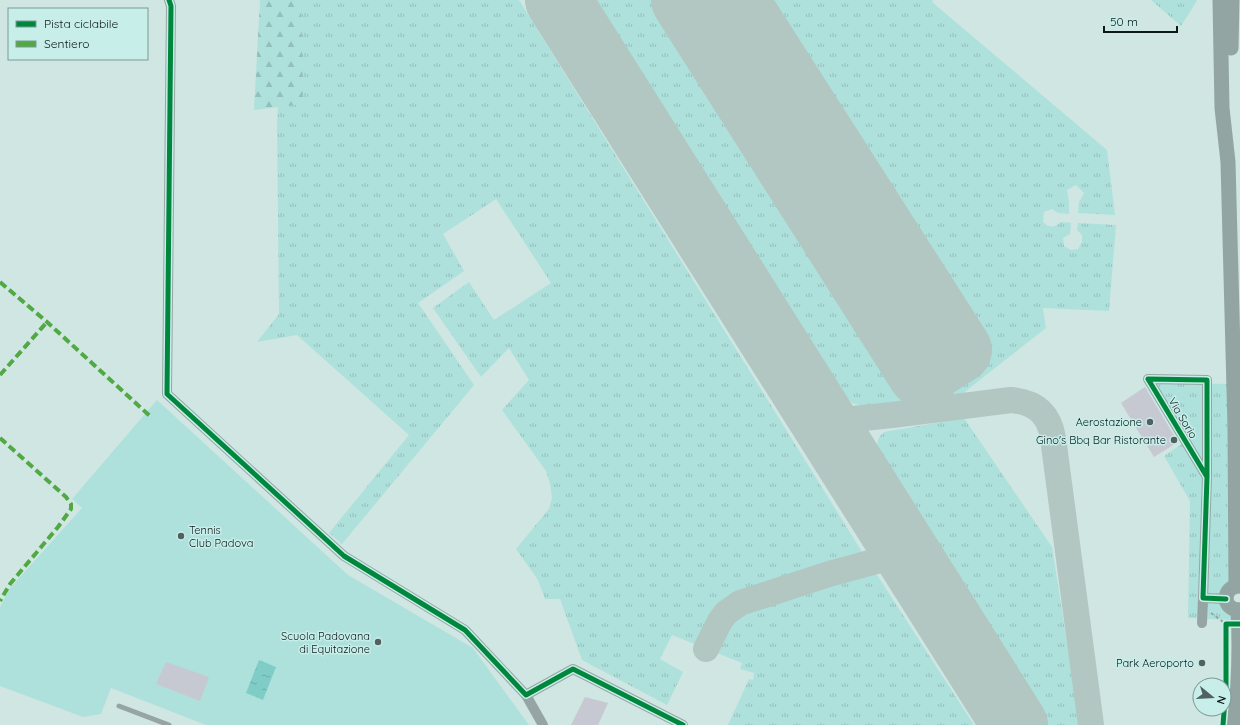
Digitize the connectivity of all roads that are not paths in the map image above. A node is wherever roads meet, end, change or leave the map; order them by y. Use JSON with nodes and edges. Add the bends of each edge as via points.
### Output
{"nodes":[{"id":1,"x":169,"y":0,"type":"edge"},
{"id":2,"x":1226,"y":3,"type":"edge"},
{"id":3,"x":1206,"y":477,"type":"junction"},
{"id":4,"x":1238,"y":542,"type":"edge"},
{"id":5,"x":1238,"y":586,"type":"edge"},
{"id":6,"x":1203,"y":598,"type":"junction"},
{"id":7,"x":1226,"y":600,"type":"junction"},
{"id":8,"x":1239,"y":610,"type":"edge"},
{"id":9,"x":1202,"y":622,"type":"dead end"},
{"id":10,"x":1239,"y":649,"type":"edge"},
{"id":11,"x":1239,"y":692,"type":"edge"},
{"id":12,"x":526,"y":694,"type":"junction"},
{"id":13,"x":119,"y":706,"type":"dead end"},
{"id":14,"x":169,"y":725,"type":"edge"},
{"id":15,"x":543,"y":725,"type":"edge"},
{"id":16,"x":683,"y":725,"type":"edge"},
{"id":17,"x":1234,"y":725,"type":"edge"}],
"edges":[{"from":1,"to":12,"type":"street","via":[[171,6],[167,394],[344,556],[465,630]]},
{"from":2,"to":4,"type":"main road","via":[[1222,108],[1228,162]]},
{"from":3,"to":3,"type":"street","name":"Via Sorio","via":[[1207,380],[1148,379],[1199,464]]},
{"from":3,"to":6,"type":"street","name":"Via Sorio"},
{"from":4,"to":5,"type":"main road"},
{"from":5,"to":7,"type":"main road","via":[[1228,591]]},
{"from":6,"to":7,"type":"street"},
{"from":6,"to":9,"type":"street","name":"Via Sorio"},
{"from":7,"to":8,"type":"main road","via":[[1230,607]]},
{"from":8,"to":10,"type":"main road"},
{"from":10,"to":11,"type":"main road"},
{"from":11,"to":17,"type":"main road"},
{"from":12,"to":15,"type":"street"},
{"from":12,"to":16,"type":"street","via":[[573,669]]},
{"from":13,"to":14,"type":"lane"}]}
